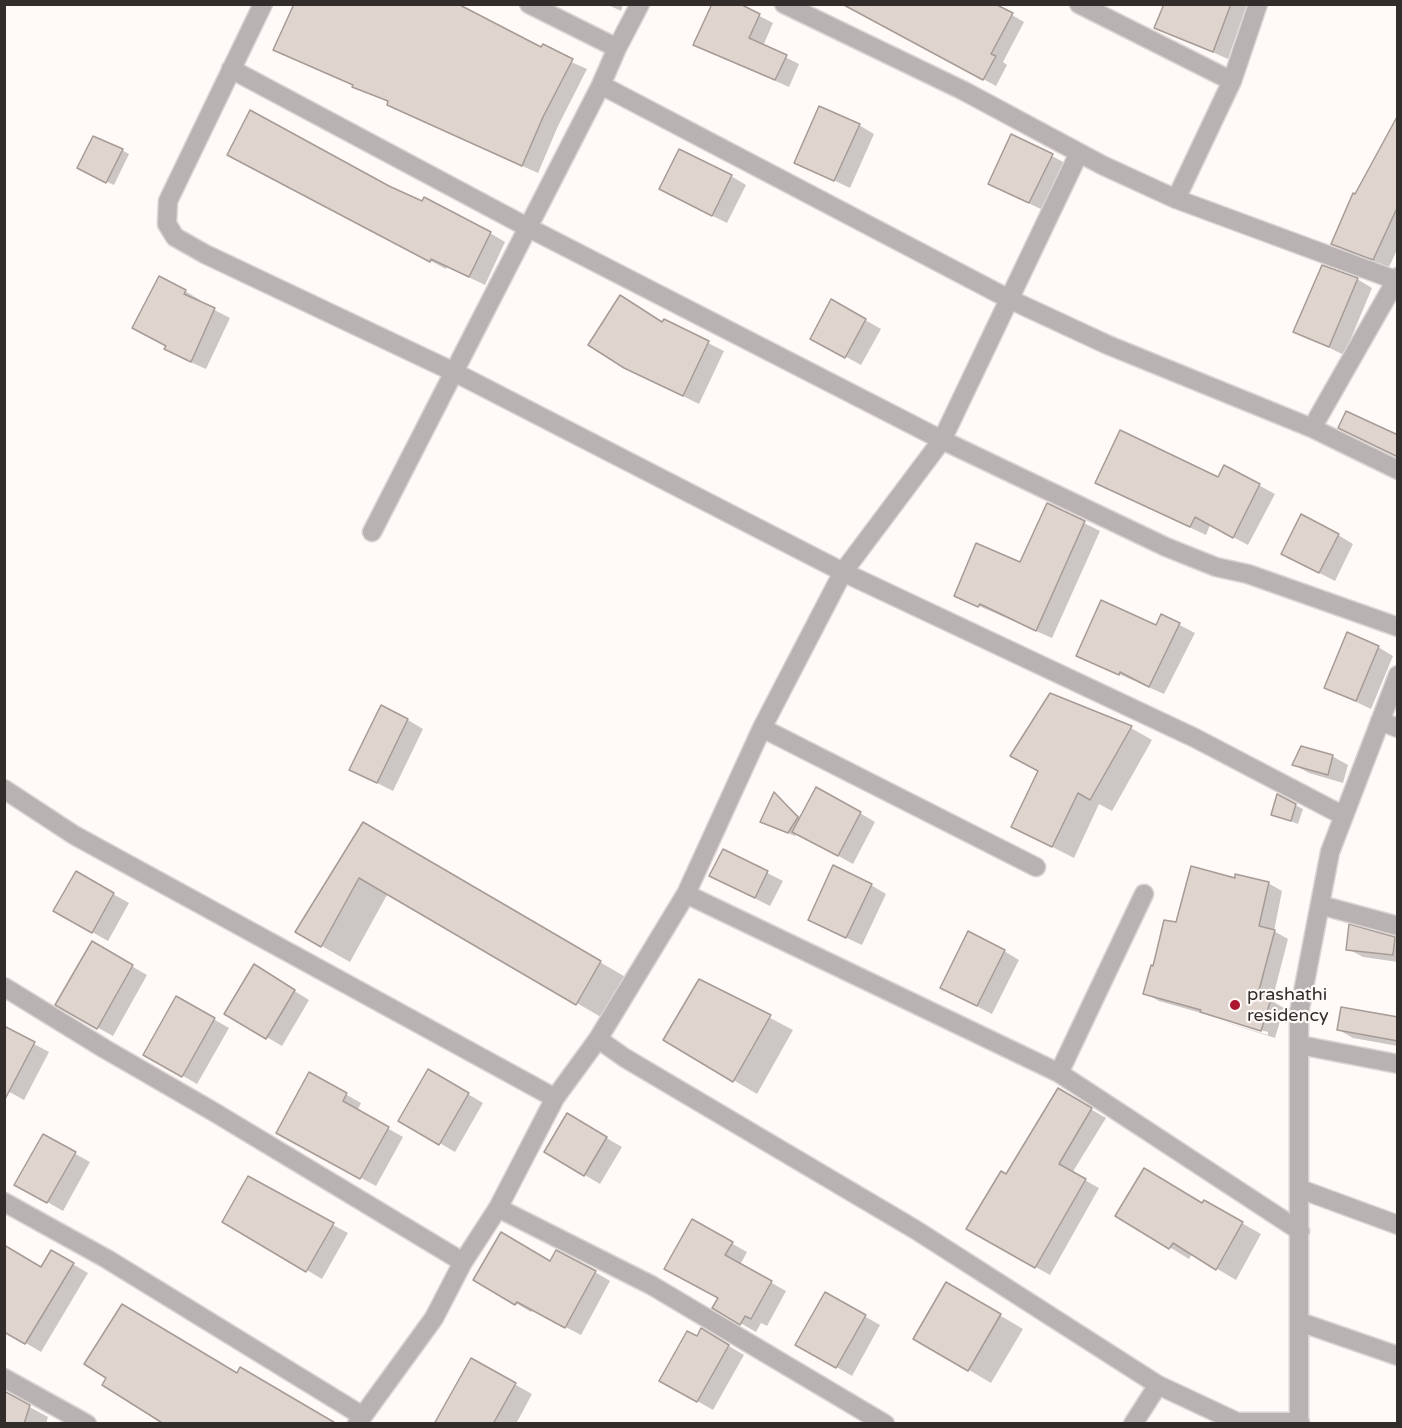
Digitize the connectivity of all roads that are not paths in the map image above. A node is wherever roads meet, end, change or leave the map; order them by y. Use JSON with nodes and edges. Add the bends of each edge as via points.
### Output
{"nodes":[{"id":1,"x":263,"y":4,"type":"edge"},
{"id":2,"x":529,"y":4,"type":"edge"},
{"id":3,"x":640,"y":4,"type":"edge"},
{"id":4,"x":784,"y":4,"type":"edge"},
{"id":5,"x":1080,"y":4,"type":"edge"},
{"id":6,"x":1258,"y":4,"type":"edge"},
{"id":7,"x":617,"y":48,"type":"junction"},
{"id":8,"x":231,"y":69,"type":"junction"},
{"id":9,"x":1232,"y":81,"type":"junction"},
{"id":10,"x":601,"y":85,"type":"junction"},
{"id":11,"x":1079,"y":153,"type":"junction"},
{"id":12,"x":1176,"y":199,"type":"junction"},
{"id":13,"x":527,"y":227,"type":"junction"},
{"id":14,"x":1397,"y":280,"type":"edge"},
{"id":15,"x":1009,"y":299,"type":"junction"},
{"id":16,"x":454,"y":372,"type":"junction"},
{"id":17,"x":1312,"y":428,"type":"junction"},
{"id":18,"x":942,"y":440,"type":"junction"},
{"id":19,"x":1398,"y":470,"type":"edge"},
{"id":20,"x":372,"y":531,"type":"dead end"},
{"id":21,"x":843,"y":572,"type":"junction"},
{"id":22,"x":1398,"y":627,"type":"edge"},
{"id":23,"x":1398,"y":675,"type":"edge"},
{"id":24,"x":1380,"y":721,"type":"junction"},
{"id":25,"x":762,"y":728,"type":"junction"},
{"id":26,"x":1398,"y":728,"type":"edge"},
{"id":27,"x":4,"y":789,"type":"edge"},
{"id":28,"x":1344,"y":816,"type":"junction"},
{"id":29,"x":1036,"y":867,"type":"dead end"},
{"id":30,"x":686,"y":894,"type":"junction"},
{"id":31,"x":1144,"y":894,"type":"dead end"},
{"id":32,"x":1320,"y":905,"type":"junction"},
{"id":33,"x":1398,"y":926,"type":"edge"},
{"id":34,"x":4,"y":987,"type":"edge"},
{"id":35,"x":598,"y":1039,"type":"junction"},
{"id":36,"x":1300,"y":1045,"type":"junction"},
{"id":37,"x":1398,"y":1064,"type":"edge"},
{"id":38,"x":1059,"y":1073,"type":"junction"},
{"id":39,"x":555,"y":1098,"type":"junction"},
{"id":40,"x":1300,"y":1189,"type":"junction"},
{"id":41,"x":4,"y":1202,"type":"edge"},
{"id":42,"x":498,"y":1208,"type":"junction"},
{"id":43,"x":1398,"y":1225,"type":"edge"},
{"id":44,"x":1300,"y":1231,"type":"junction"},
{"id":45,"x":463,"y":1262,"type":"junction"},
{"id":46,"x":1300,"y":1322,"type":"junction"},
{"id":47,"x":1398,"y":1356,"type":"edge"},
{"id":48,"x":4,"y":1378,"type":"edge"},
{"id":49,"x":1158,"y":1385,"type":"junction"},
{"id":50,"x":359,"y":1419,"type":"edge"},
{"id":51,"x":1300,"y":1423,"type":"edge"},
{"id":52,"x":87,"y":1424,"type":"edge"},
{"id":53,"x":885,"y":1424,"type":"edge"},
{"id":54,"x":1133,"y":1424,"type":"edge"}],
"edges":[{"from":1,"to":8,"type":"street"},
{"from":2,"to":7,"type":"street"},
{"from":3,"to":7,"type":"street"},
{"from":4,"to":11,"type":"street","via":[[964,91]]},
{"from":5,"to":9,"type":"street"},
{"from":6,"to":9,"type":"street"},
{"from":7,"to":10,"type":"street"},
{"from":8,"to":13,"type":"street"},
{"from":8,"to":16,"type":"street","via":[[168,201],[167,224],[175,237]]},
{"from":9,"to":12,"type":"street"},
{"from":10,"to":13,"type":"street"},
{"from":10,"to":15,"type":"street"},
{"from":11,"to":12,"type":"street"},
{"from":11,"to":15,"type":"street"},
{"from":12,"to":14,"type":"street"},
{"from":13,"to":16,"type":"street"},
{"from":13,"to":18,"type":"street"},
{"from":14,"to":17,"type":"street"},
{"from":15,"to":17,"type":"street","via":[[1108,345]]},
{"from":15,"to":18,"type":"street"},
{"from":16,"to":20,"type":"street"},
{"from":16,"to":21,"type":"street"},
{"from":17,"to":19,"type":"street"},
{"from":18,"to":21,"type":"street"},
{"from":18,"to":22,"type":"street","via":[[1166,547]]},
{"from":21,"to":25,"type":"street"},
{"from":21,"to":28,"type":"street","via":[[1195,738]]},
{"from":23,"to":24,"type":"street"},
{"from":24,"to":26,"type":"street"},
{"from":24,"to":28,"type":"street"},
{"from":25,"to":29,"type":"street"},
{"from":25,"to":30,"type":"street"},
{"from":27,"to":39,"type":"street","via":[[74,835]]},
{"from":28,"to":32,"type":"street","via":[[1330,852]]},
{"from":30,"to":35,"type":"street"},
{"from":30,"to":38,"type":"street"},
{"from":31,"to":38,"type":"street"},
{"from":32,"to":33,"type":"street"},
{"from":32,"to":36,"type":"street","via":[[1299,1013]]},
{"from":34,"to":45,"type":"street"},
{"from":35,"to":39,"type":"street"},
{"from":35,"to":49,"type":"street","via":[[916,1230]]},
{"from":36,"to":37,"type":"street"},
{"from":36,"to":40,"type":"street"},
{"from":38,"to":44,"type":"street"},
{"from":39,"to":42,"type":"street"},
{"from":40,"to":43,"type":"street"},
{"from":40,"to":44,"type":"street"},
{"from":41,"to":50,"type":"street","via":[[107,1259]]},
{"from":42,"to":45,"type":"street"},
{"from":42,"to":53,"type":"street","via":[[651,1286]]},
{"from":44,"to":46,"type":"street"},
{"from":45,"to":50,"type":"street","via":[[434,1318]]},
{"from":46,"to":47,"type":"street"},
{"from":46,"to":51,"type":"street"},
{"from":48,"to":52,"type":"street"},
{"from":49,"to":51,"type":"street","via":[[1237,1422]]},
{"from":49,"to":54,"type":"street"}]}
